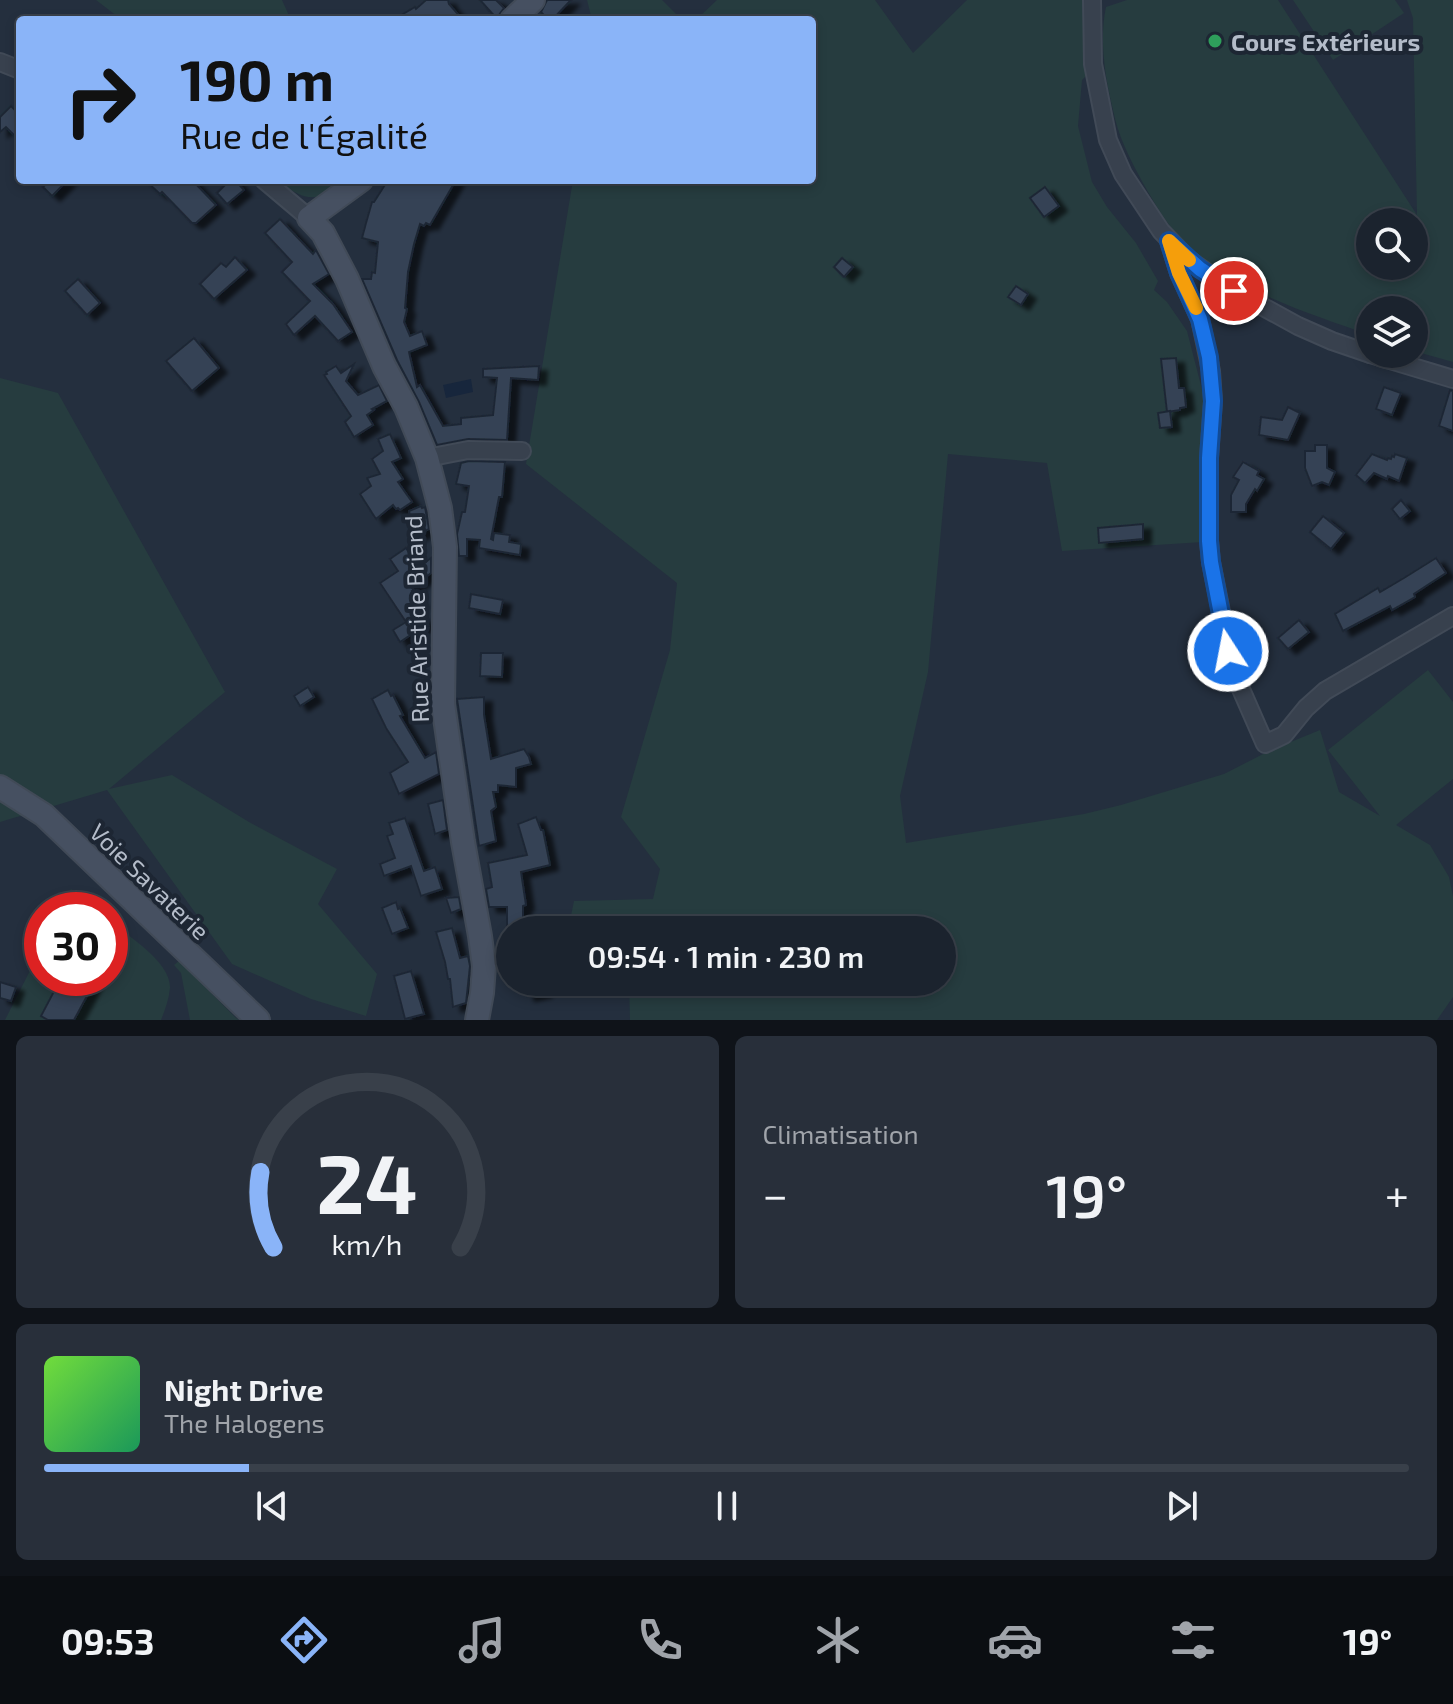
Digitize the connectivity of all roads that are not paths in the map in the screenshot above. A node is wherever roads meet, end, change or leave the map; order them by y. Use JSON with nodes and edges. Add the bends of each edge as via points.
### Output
{"nodes":[{"id":1,"x":533,"y":0,"type":"edge"},
{"id":2,"x":1092,"y":0,"type":"edge"},
{"id":3,"x":516,"y":16,"type":"edge"},
{"id":4,"x":269,"y":184,"type":"edge"},
{"id":5,"x":356,"y":184,"type":"edge"},
{"id":6,"x":309,"y":218,"type":"junction"},
{"id":7,"x":1169,"y":241,"type":"junction"},
{"id":8,"x":1356,"y":349,"type":"edge"},
{"id":9,"x":1416,"y":368,"type":"edge"},
{"id":10,"x":1453,"y":379,"type":"edge"},
{"id":11,"x":522,"y":451,"type":"dead end"},
{"id":12,"x":427,"y":458,"type":"junction"},
{"id":13,"x":1453,"y":616,"type":"edge"},
{"id":14,"x":0,"y":787,"type":"edge"},
{"id":15,"x":258,"y":1020,"type":"edge"},
{"id":16,"x":477,"y":1020,"type":"edge"}],
"edges":[{"from":1,"to":3,"type":"street"},
{"from":2,"to":7,"type":"street","via":[[1093,64],[1108,140],[1123,174]]},
{"from":4,"to":6,"type":"street"},
{"from":5,"to":6,"type":"street"},
{"from":6,"to":12,"type":"street","name":"Rue Aristide Briand","via":[[347,279]]},
{"from":7,"to":8,"type":"street","via":[[1234,291],[1307,330]]},
{"from":7,"to":13,"type":"street","via":[[1200,319],[1211,371],[1211,562],[1233,671],[1265,744],[1284,735],[1325,691]]},
{"from":9,"to":10,"type":"street"},
{"from":11,"to":12,"type":"street","via":[[468,450]]},
{"from":12,"to":16,"type":"street","name":"Rue Aristide Briand","via":[[445,547],[444,718],[484,966]]},
{"from":14,"to":15,"type":"street","name":"Voie Savaterie","via":[[44,815]]}]}
